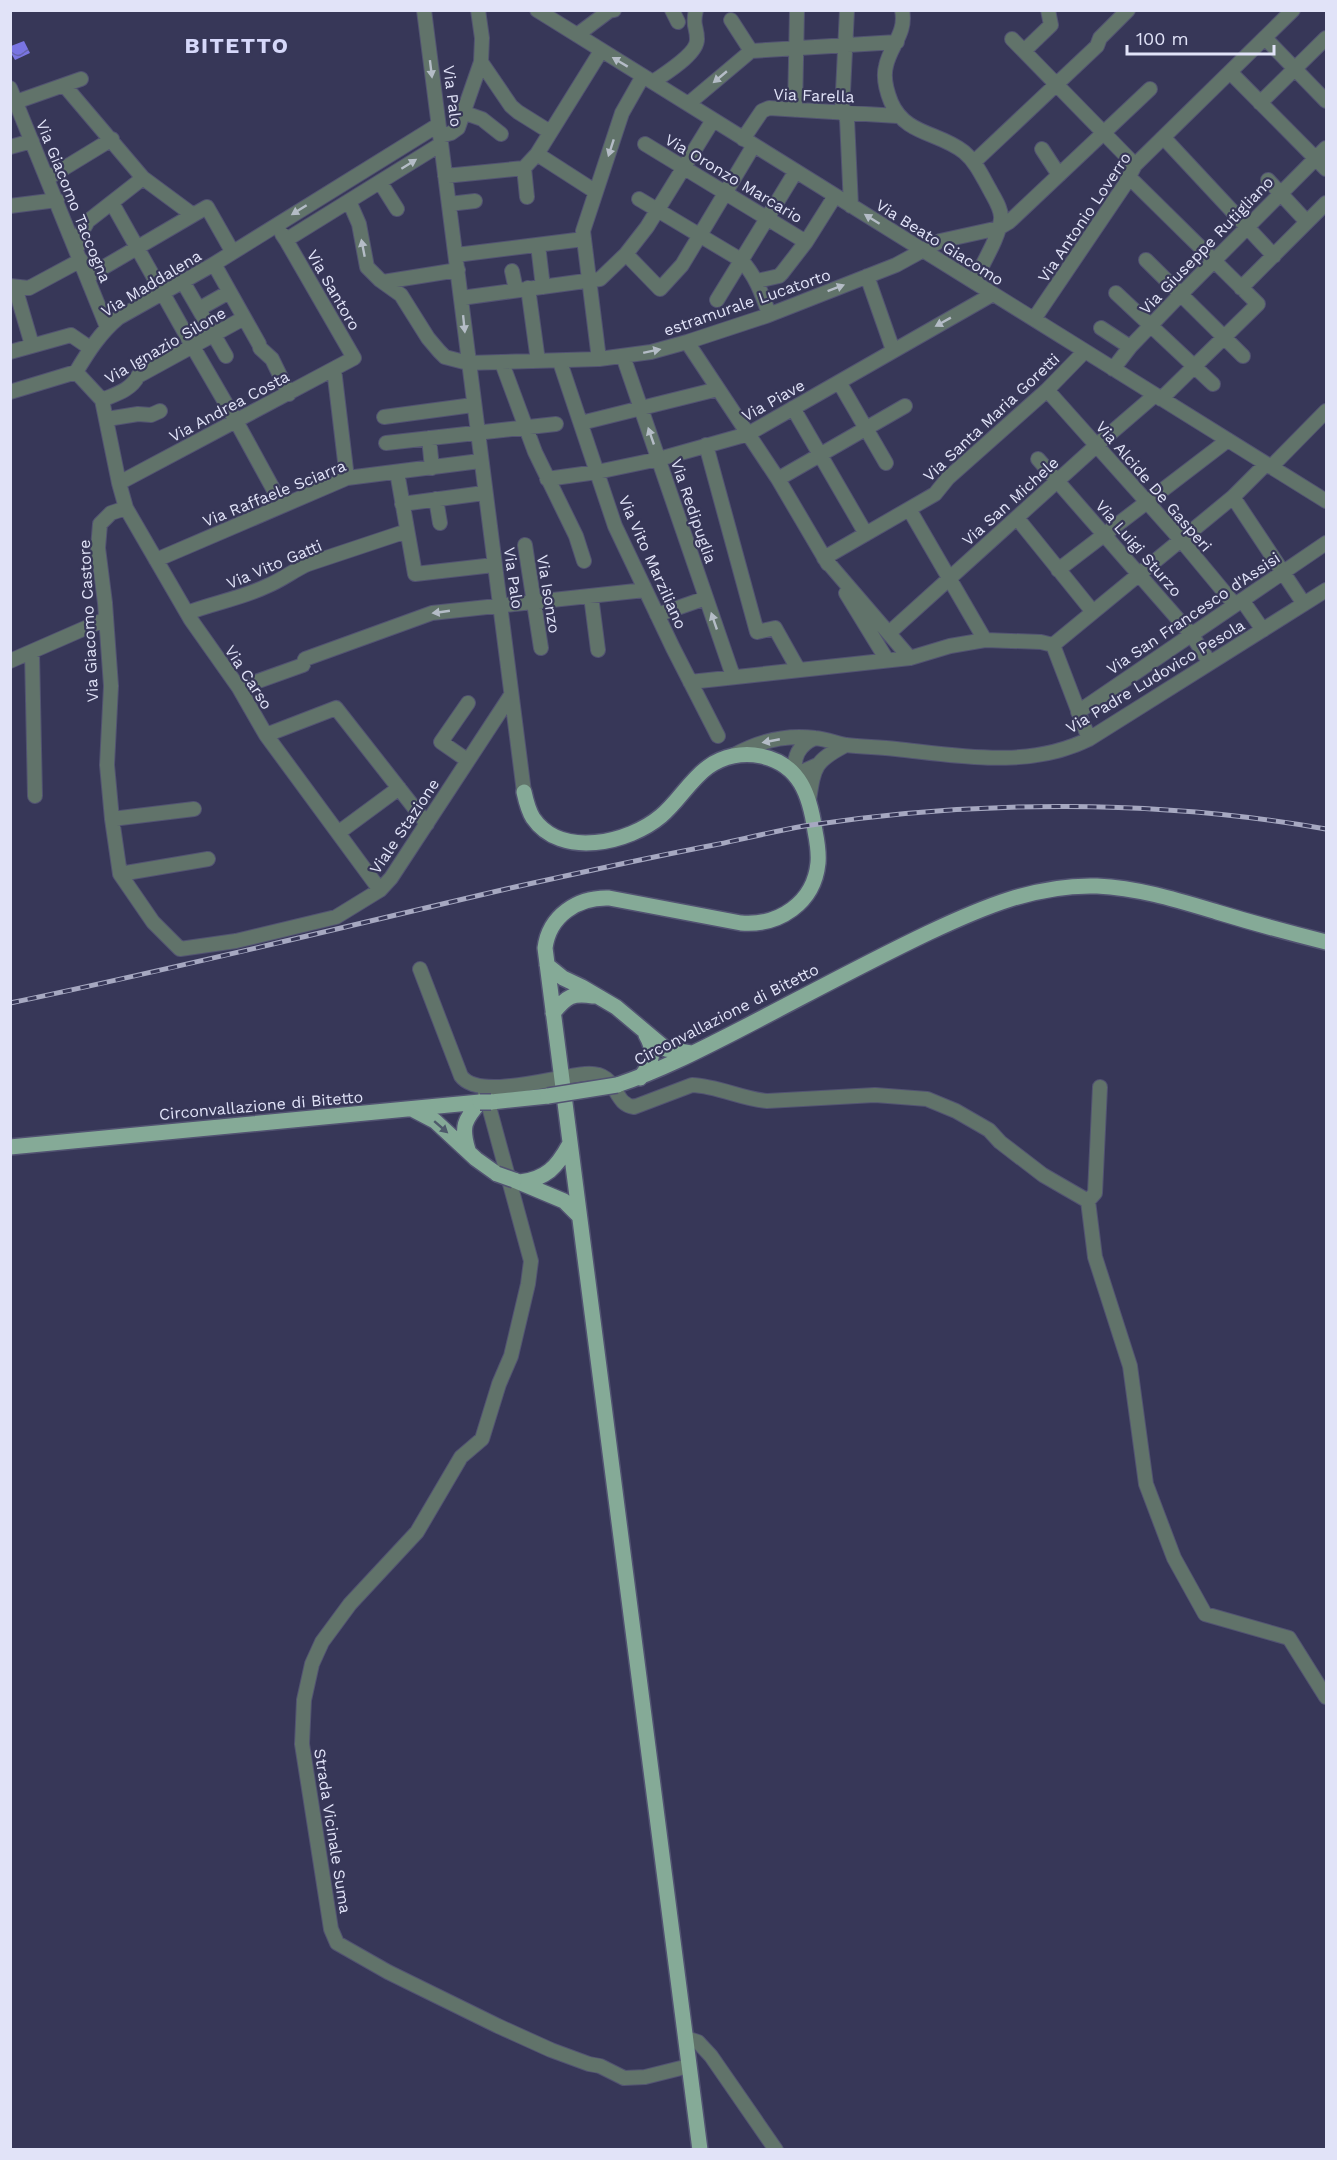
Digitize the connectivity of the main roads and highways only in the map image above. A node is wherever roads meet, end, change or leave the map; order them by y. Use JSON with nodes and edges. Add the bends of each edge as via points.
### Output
{"nodes":[{"id":1,"x":524,"y":792,"type":"road end"},
{"id":2,"x":1326,"y":942,"type":"edge"},
{"id":3,"x":556,"y":982,"type":"junction"},
{"id":4,"x":574,"y":994,"type":"junction"},
{"id":5,"x":601,"y":998,"type":"junction"},
{"id":6,"x":553,"y":1013,"type":"junction"},
{"id":7,"x":645,"y":1033,"type":"junction"},
{"id":8,"x":694,"y":1053,"type":"junction"},
{"id":9,"x":640,"y":1078,"type":"junction"},
{"id":10,"x":486,"y":1102,"type":"junction"},
{"id":11,"x":411,"y":1109,"type":"junction"},
{"id":12,"x":569,"y":1145,"type":"junction"},
{"id":13,"x":12,"y":1149,"type":"edge"},
{"id":14,"x":468,"y":1150,"type":"junction"},
{"id":15,"x":523,"y":1181,"type":"junction"},
{"id":16,"x":570,"y":1197,"type":"junction"},
{"id":17,"x":700,"y":2150,"type":"edge"}],
"edges":[{"from":1,"to":3,"type":"main road","name":"Via Palo","via":[[533,818],[557,837],[573,842],[607,841],[629,835],[662,816],[710,766],[730,757],[762,756],[795,775],[809,800],[818,849],[816,875],[798,906],[779,918],[755,924],[609,898],[583,900],[566,911],[546,937],[547,965]]},
{"from":2,"to":8,"type":"main road","name":"Circonvallazione di Bitetto","via":[[1170,897],[1096,886],[1063,887],[1012,898],[960,918]]},
{"from":3,"to":4,"type":"main road"},
{"from":3,"to":5,"type":"main road"},
{"from":3,"to":6,"type":"main road","name":"Via Palo"},
{"from":4,"to":5,"type":"main road"},
{"from":4,"to":6,"type":"main road"},
{"from":5,"to":7,"type":"main road"},
{"from":6,"to":12,"type":"main road","name":"Via Palo"},
{"from":7,"to":8,"type":"main road","via":[[666,1049]]},
{"from":7,"to":9,"type":"main road","via":[[653,1050],[650,1067]]},
{"from":8,"to":9,"type":"main road","name":"Circonvallazione di Bitetto"},
{"from":9,"to":10,"type":"main road","name":"Circonvallazione di Bitetto","bridge":true,"via":[[548,1096]]},
{"from":10,"to":11,"type":"main road","name":"Circonvallazione di Bitetto"},
{"from":10,"to":14,"type":"main road","via":[[465,1122]]},
{"from":11,"to":13,"type":"main road","name":"Circonvallazione di Bitetto"},
{"from":11,"to":14,"type":"main road","one_way":true,"via":[[435,1121]]},
{"from":12,"to":15,"type":"main road","via":[[553,1168]]},
{"from":12,"to":16,"type":"main road","name":"Via Palo"},
{"from":14,"to":15,"type":"main road","bridge":true,"via":[[497,1174]]},
{"from":15,"to":16,"type":"main road"},
{"from":16,"to":17,"type":"main road","name":"Via Palo","via":[[579,1216]]}]}
